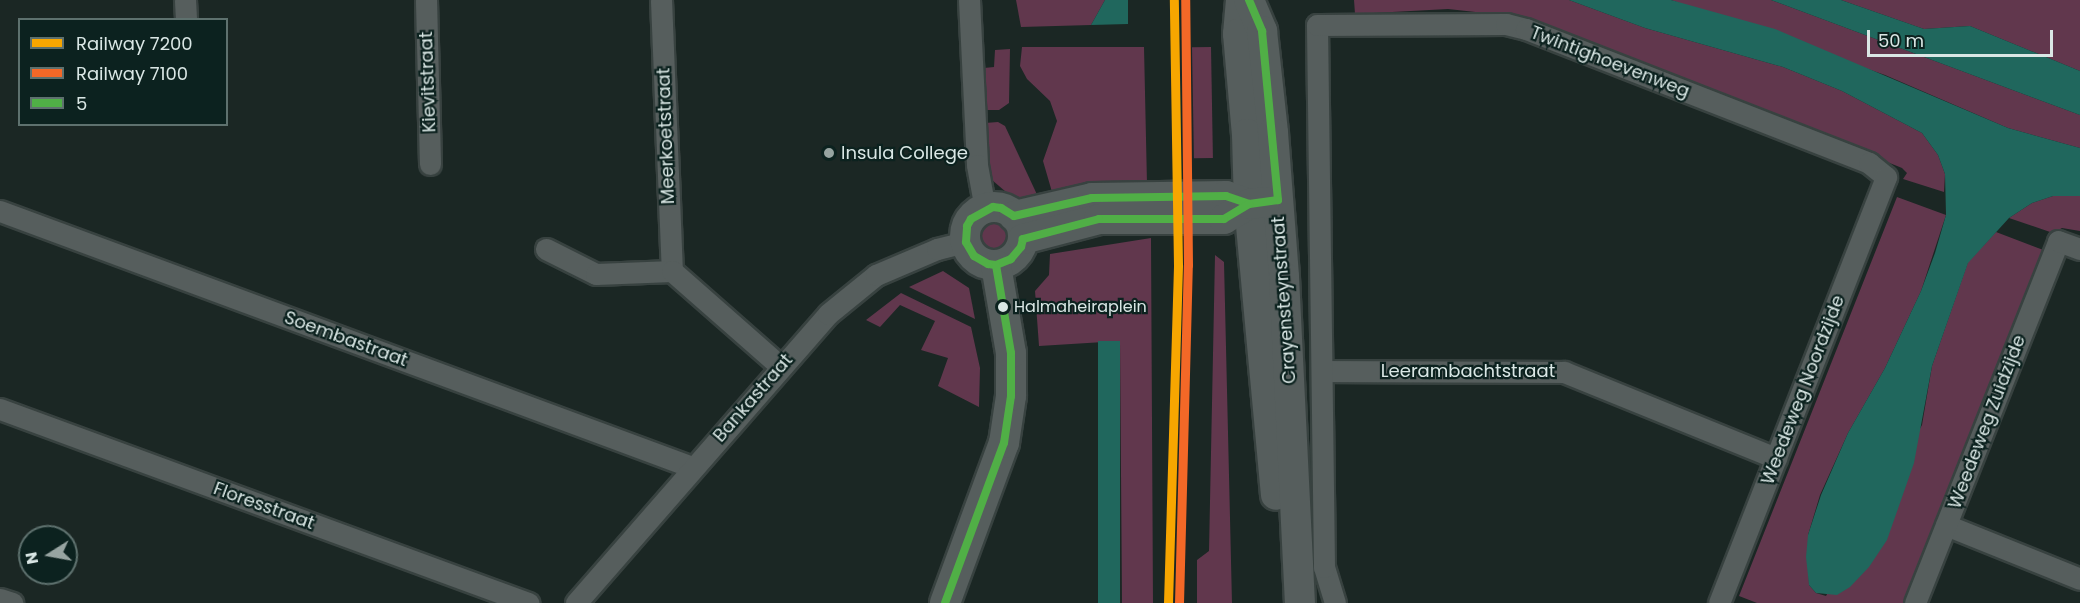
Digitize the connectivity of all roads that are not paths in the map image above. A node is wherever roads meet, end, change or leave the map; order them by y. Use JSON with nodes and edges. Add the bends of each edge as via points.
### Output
{"nodes":[{"id":1,"x":185,"y":0,"type":"edge"},
{"id":2,"x":426,"y":0,"type":"edge"},
{"id":3,"x":661,"y":0,"type":"edge"},
{"id":4,"x":969,"y":0,"type":"edge"},
{"id":5,"x":1240,"y":0,"type":"edge"},
{"id":6,"x":1249,"y":0,"type":"edge"},
{"id":7,"x":186,"y":18,"type":"edge"},
{"id":8,"x":1317,"y":25,"type":"joint"},
{"id":9,"x":430,"y":164,"type":"dead end"},
{"id":10,"x":1886,"y":177,"type":"joint"},
{"id":11,"x":1263,"y":202,"type":"junction"},
{"id":12,"x":985,"y":209,"type":"junction"},
{"id":13,"x":0,"y":212,"type":"edge"},
{"id":14,"x":1019,"y":227,"type":"junction"},
{"id":15,"x":966,"y":242,"type":"junction"},
{"id":16,"x":546,"y":249,"type":"dead end"},
{"id":17,"x":2080,"y":249,"type":"edge"},
{"id":18,"x":996,"y":265,"type":"junction"},
{"id":19,"x":672,"y":271,"type":"junction"},
{"id":20,"x":780,"y":366,"type":"junction"},
{"id":21,"x":1322,"y":371,"type":"junction"},
{"id":22,"x":0,"y":409,"type":"edge"},
{"id":23,"x":1776,"y":458,"type":"junction"},
{"id":24,"x":692,"y":467,"type":"junction"},
{"id":25,"x":1947,"y":525,"type":"junction"},
{"id":26,"x":2080,"y":579,"type":"edge"},
{"id":27,"x":0,"y":599,"type":"edge"},
{"id":28,"x":12,"y":603,"type":"edge"},
{"id":29,"x":528,"y":603,"type":"edge"},
{"id":30,"x":576,"y":603,"type":"edge"},
{"id":31,"x":945,"y":603,"type":"edge"},
{"id":32,"x":1284,"y":603,"type":"edge"},
{"id":33,"x":1300,"y":603,"type":"edge"},
{"id":34,"x":1335,"y":603,"type":"edge"},
{"id":35,"x":1719,"y":603,"type":"edge"},
{"id":36,"x":1915,"y":603,"type":"edge"}],
"edges":[{"from":1,"to":7,"type":"street"},
{"from":2,"to":9,"type":"street","name":"Kievitstraat"},
{"from":3,"to":19,"type":"street","name":"Meerkoetstraat"},
{"from":4,"to":12,"type":"street","via":[[977,165]]},
{"from":5,"to":11,"type":"main road","name":"Crayensteynstraat","via":[[1238,34],[1247,134]]},
{"from":6,"to":11,"type":"main road","name":"Crayensteynstraat","via":[[1262,31]]},
{"from":8,"to":10,"type":"street","name":"Twintighoevenweg","via":[[1515,25],[1869,164]]},
{"from":8,"to":21,"type":"street","name":"Crayensteynstraat"},
{"from":10,"to":23,"type":"street","name":"Weedeweg Noordzijde"},
{"from":11,"to":14,"type":"main road","via":[[1226,196],[1092,198]]},
{"from":11,"to":32,"type":"main road","name":"Crayensteynstraat"},
{"from":11,"to":33,"type":"main road","name":"Crayensteynstraat","via":[[1284,277]]},
{"from":12,"to":14,"type":"main road","via":[[1001,208]]},
{"from":12,"to":15,"type":"main road","via":[[967,226]]},
{"from":13,"to":24,"type":"street","name":"Soembastraat"},
{"from":14,"to":18,"type":"main road","via":[[1021,247],[1011,260]]},
{"from":15,"to":18,"type":"main road","via":[[974,256]]},
{"from":15,"to":20,"type":"street","name":"Bankastraat","via":[[937,249],[876,275],[828,314]]},
{"from":16,"to":19,"type":"street","via":[[596,274]]},
{"from":17,"to":25,"type":"street","name":"Weedeweg Zuidzijde","via":[[2058,240]]},
{"from":18,"to":31,"type":"main road","via":[[1011,353],[1011,396],[1004,443]]},
{"from":19,"to":20,"type":"street"},
{"from":20,"to":24,"type":"street","name":"Bankastraat"},
{"from":21,"to":23,"type":"street","name":"Leerambachtstraat","via":[[1564,372]]},
{"from":21,"to":34,"type":"street","name":"Crayensteynstraat","via":[[1324,567]]},
{"from":22,"to":29,"type":"street","name":"Floresstraat"},
{"from":23,"to":35,"type":"street","name":"Weedeweg Noordzijde"},
{"from":24,"to":30,"type":"street","name":"Bankastraat"},
{"from":25,"to":26,"type":"street"},
{"from":25,"to":36,"type":"street","name":"Weedeweg Zuidzijde"},
{"from":27,"to":28,"type":"street"}]}
